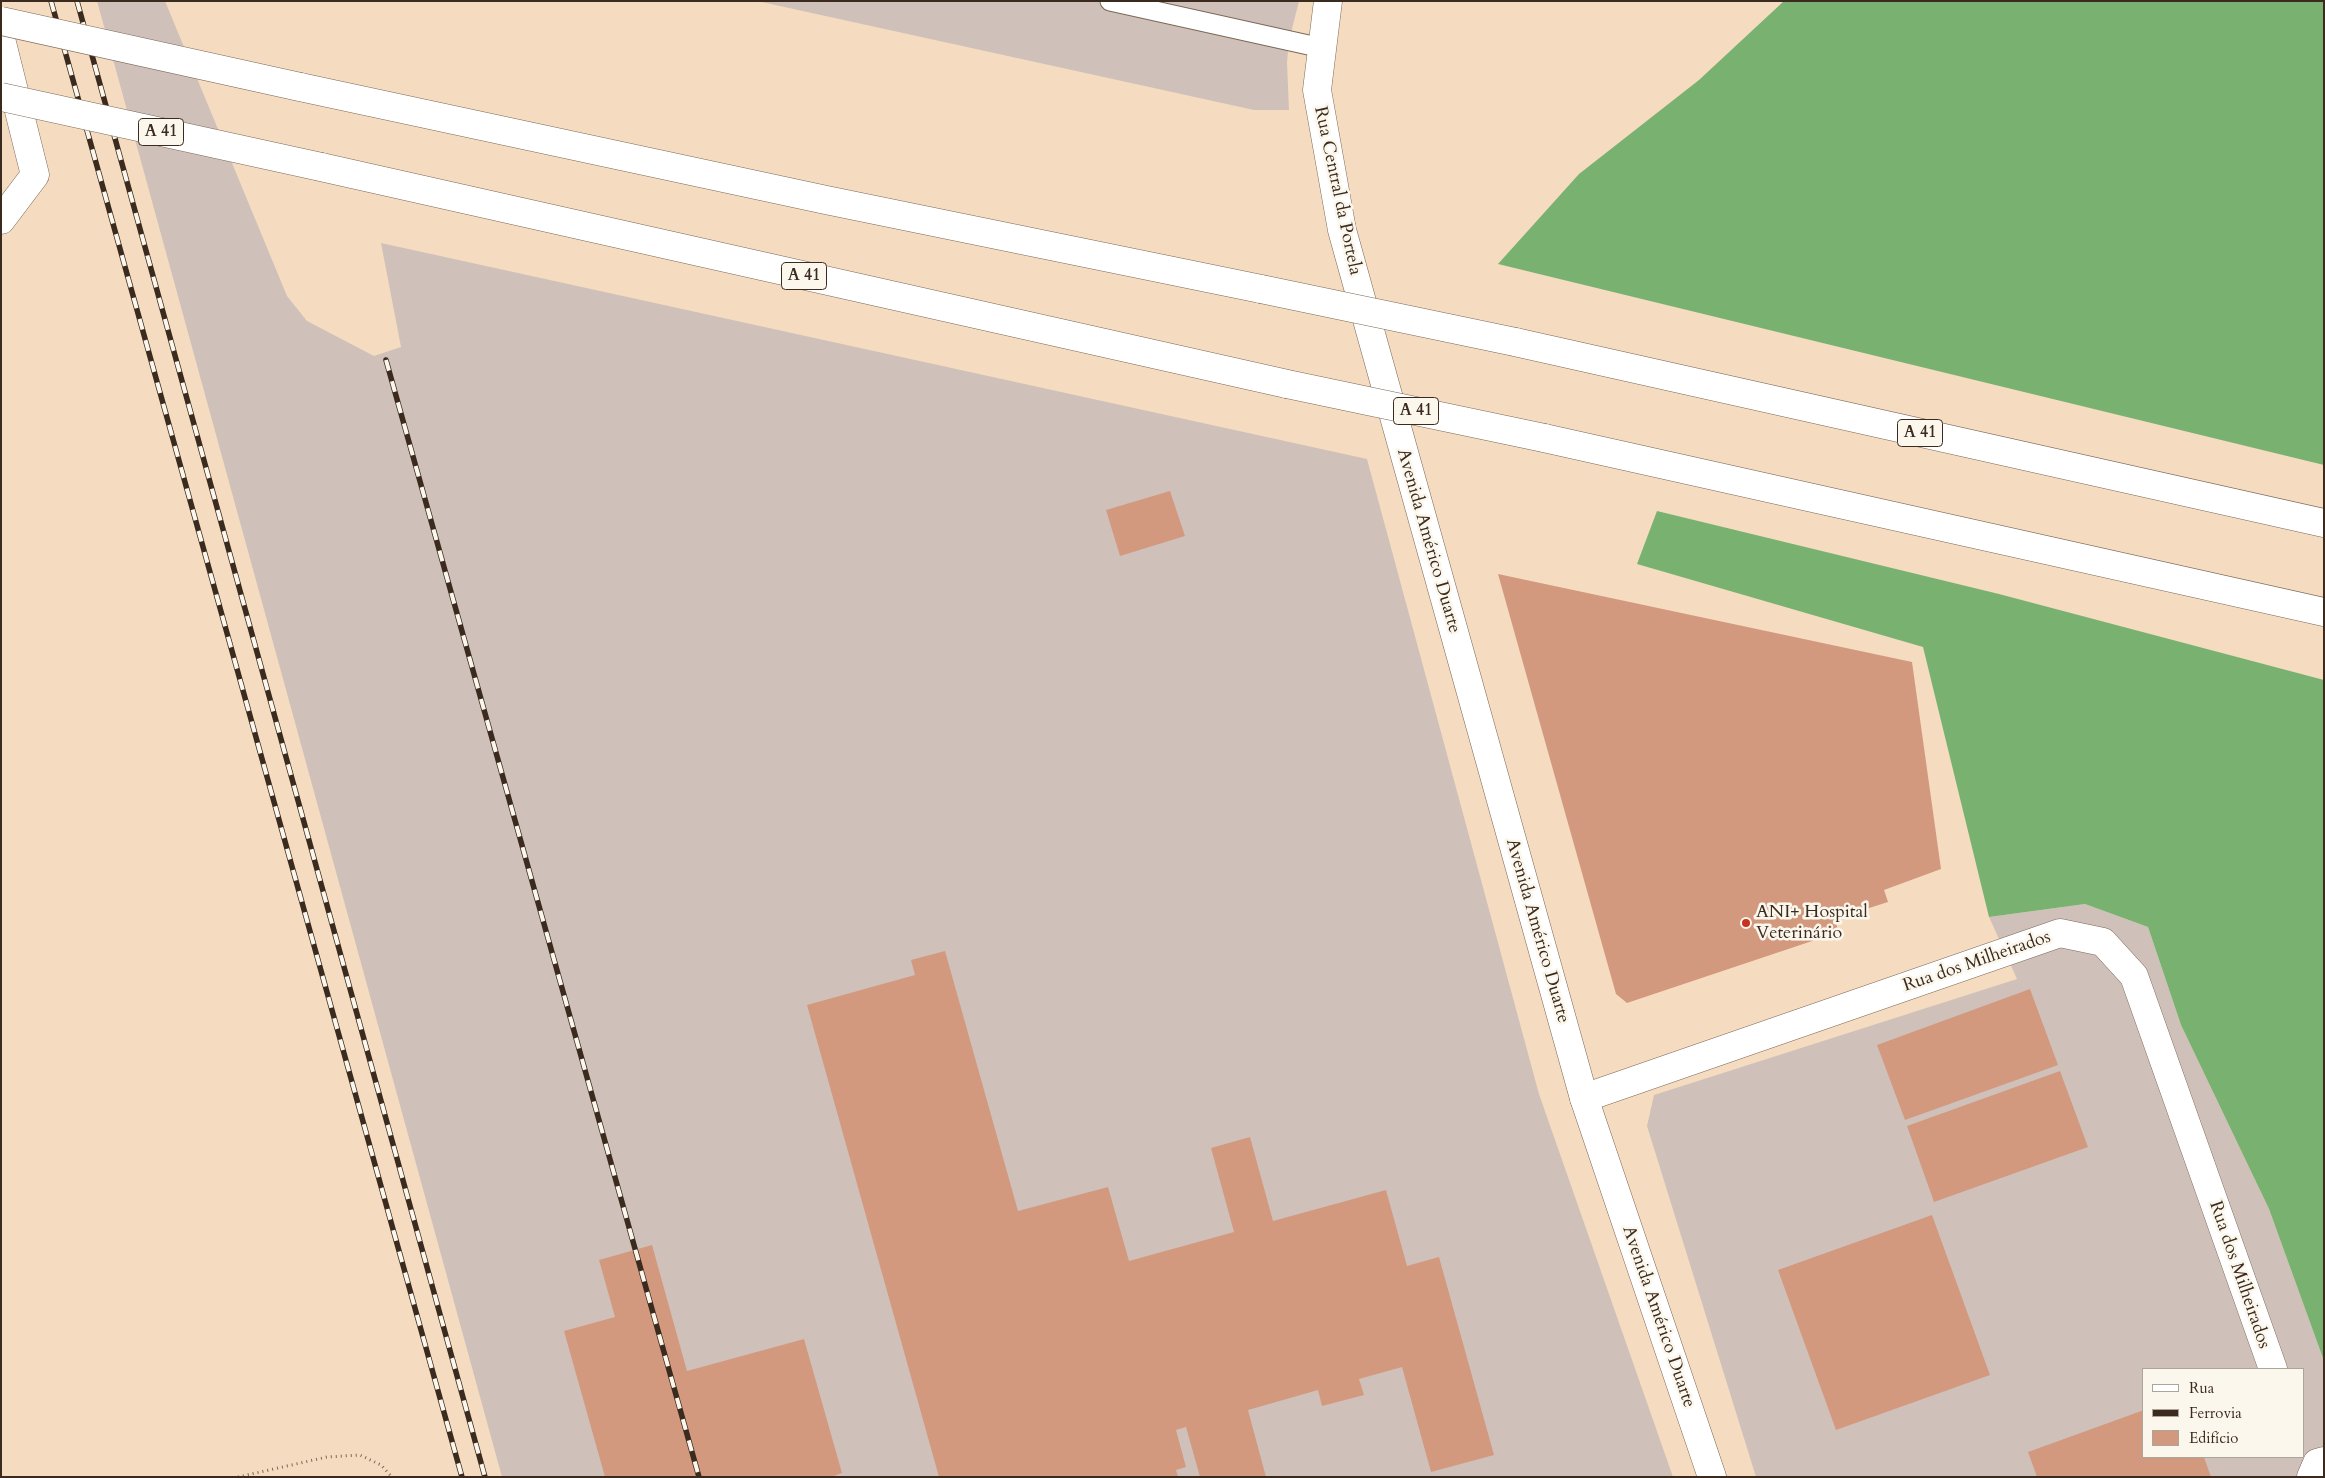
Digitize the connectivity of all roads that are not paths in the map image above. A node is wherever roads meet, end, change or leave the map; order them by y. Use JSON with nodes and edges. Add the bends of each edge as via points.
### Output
{"nodes":[{"id":1,"x":1110,"y":1,"type":"edge"},
{"id":2,"x":1328,"y":1,"type":"edge"},
{"id":3,"x":1,"y":21,"type":"edge"},
{"id":4,"x":1,"y":39,"type":"edge"},
{"id":5,"x":1322,"y":48,"type":"junction"},
{"id":6,"x":1,"y":97,"type":"edge"},
{"id":7,"x":1,"y":220,"type":"edge"},
{"id":8,"x":1383,"y":378,"type":"joint"},
{"id":9,"x":2324,"y":523,"type":"edge"},
{"id":10,"x":2324,"y":612,"type":"edge"},
{"id":11,"x":1584,"y":1098,"type":"junction"},
{"id":12,"x":2273,"y":1368,"type":"edge"},
{"id":13,"x":1712,"y":1477,"type":"edge"}],
"edges":[{"from":1,"to":5,"type":"lane"},
{"from":2,"to":5,"type":"main road","name":"Rua Central da Portela"},
{"from":3,"to":9,"type":"main road","number":"A 41","bridge":true,"via":[[817,198],[1516,342]]},
{"from":4,"to":7,"type":"main road","via":[[34,175]]},
{"from":5,"to":8,"type":"main road","name":"Rua Central da Portela","via":[[1317,90],[1342,230]]},
{"from":6,"to":10,"type":"main road","number":"A 41","bridge":true},
{"from":8,"to":11,"type":"main road","name":"Avenida Américo Duarte"},
{"from":11,"to":12,"type":"main road","name":"Rua dos Milheirados","via":[[2060,933],[2103,942],[2134,976]]},
{"from":11,"to":13,"type":"main road","name":"Avenida Américo Duarte"}]}
